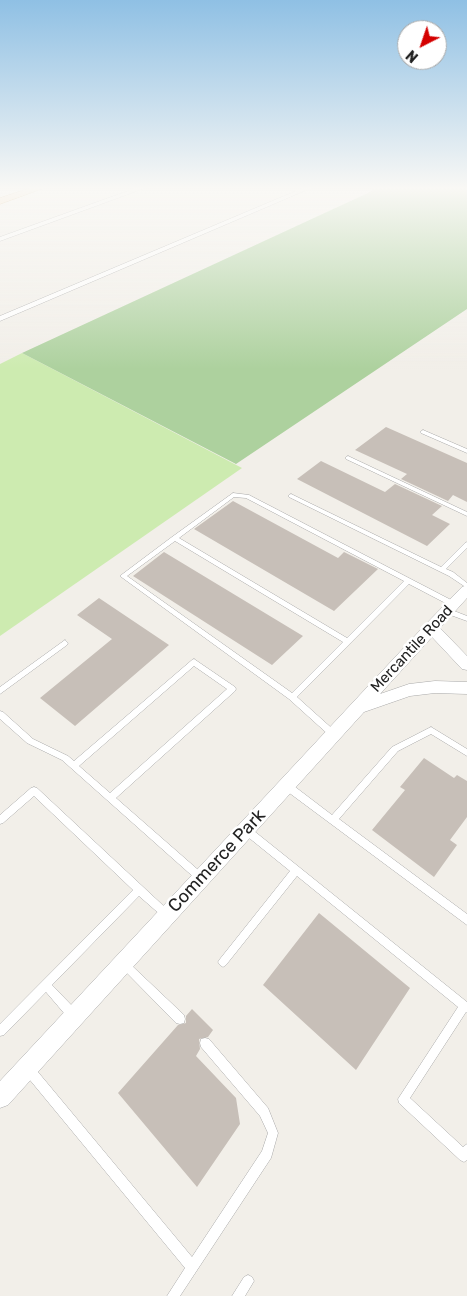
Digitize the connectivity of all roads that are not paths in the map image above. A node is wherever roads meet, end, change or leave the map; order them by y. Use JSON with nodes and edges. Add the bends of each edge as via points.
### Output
{"nodes":[{"id":1,"x":166,"y":248,"type":"edge"},
{"id":2,"x":0,"y":319,"type":"edge"},
{"id":3,"x":423,"y":432,"type":"dead end"},
{"id":4,"x":467,"y":451,"type":"edge"},
{"id":5,"x":348,"y":458,"type":"dead end"},
{"id":6,"x":291,"y":496,"type":"dead end"},
{"id":7,"x":467,"y":514,"type":"edge"},
{"id":8,"x":174,"y":538,"type":"junction"},
{"id":9,"x":467,"y":544,"type":"edge"},
{"id":10,"x":442,"y":570,"type":"junction"},
{"id":11,"x":408,"y":580,"type":"junction"},
{"id":12,"x":467,"y":586,"type":"edge"},
{"id":13,"x":467,"y":590,"type":"edge"},
{"id":14,"x":450,"y":608,"type":"junction"},
{"id":15,"x":467,"y":619,"type":"edge"},
{"id":16,"x":431,"y":628,"type":"junction"},
{"id":17,"x":347,"y":641,"type":"junction"},
{"id":18,"x":64,"y":643,"type":"dead end"},
{"id":19,"x":467,"y":665,"type":"edge"},
{"id":20,"x":467,"y":688,"type":"edge"},
{"id":21,"x":0,"y":691,"type":"edge"},
{"id":22,"x":292,"y":697,"type":"junction"},
{"id":23,"x":356,"y":709,"type":"junction"},
{"id":24,"x":0,"y":714,"type":"edge"},
{"id":25,"x":333,"y":734,"type":"junction"},
{"id":26,"x":467,"y":752,"type":"edge"},
{"id":27,"x":73,"y":766,"type":"junction"},
{"id":28,"x":286,"y":785,"type":"junction"},
{"id":29,"x":110,"y":798,"type":"junction"},
{"id":30,"x":0,"y":820,"type":"edge"},
{"id":31,"x":333,"y":820,"type":"junction"},
{"id":32,"x":245,"y":830,"type":"junction"},
{"id":33,"x":296,"y":870,"type":"junction"},
{"id":34,"x":201,"y":878,"type":"junction"},
{"id":35,"x":139,"y":890,"type":"junction"},
{"id":36,"x":167,"y":915,"type":"junction"},
{"id":37,"x":467,"y":920,"type":"edge"},
{"id":38,"x":222,"y":962,"type":"dead end"},
{"id":39,"x":123,"y":963,"type":"junction"},
{"id":40,"x":46,"y":985,"type":"junction"},
{"id":41,"x":465,"y":1007,"type":"edge"},
{"id":42,"x":74,"y":1016,"type":"junction"},
{"id":43,"x":180,"y":1019,"type":"dead end"},
{"id":44,"x":0,"y":1030,"type":"edge"},
{"id":45,"x":204,"y":1043,"type":"dead end"},
{"id":46,"x":27,"y":1068,"type":"junction"},
{"id":47,"x":0,"y":1097,"type":"edge"},
{"id":48,"x":467,"y":1150,"type":"edge"},
{"id":49,"x":192,"y":1267,"type":"junction"},
{"id":50,"x":248,"y":1281,"type":"dead end"},
{"id":51,"x":172,"y":1296,"type":"edge"},
{"id":52,"x":238,"y":1296,"type":"edge"}],
"edges":[{"from":1,"to":2,"type":"street"},
{"from":3,"to":4,"type":"lane"},
{"from":5,"to":7,"type":"lane"},
{"from":6,"to":10,"type":"lane"},
{"from":8,"to":11,"type":"lane","via":[[233,495],[247,496]]},
{"from":8,"to":17,"type":"lane"},
{"from":8,"to":22,"type":"lane","via":[[123,576]]},
{"from":9,"to":10,"type":"lane"},
{"from":10,"to":12,"type":"lane"},
{"from":11,"to":14,"type":"lane"},
{"from":11,"to":17,"type":"lane"},
{"from":13,"to":14,"type":"street","name":"Mercantile Road"},
{"from":14,"to":15,"type":"lane"},
{"from":14,"to":16,"type":"street","name":"Mercantile Road"},
{"from":16,"to":19,"type":"street"},
{"from":16,"to":23,"type":"street","name":"Mercantile Road"},
{"from":17,"to":22,"type":"lane"},
{"from":18,"to":21,"type":"lane"},
{"from":20,"to":23,"type":"street","name":"Commerce Park","via":[[409,690]]},
{"from":22,"to":25,"type":"lane"},
{"from":23,"to":25,"type":"street","name":"Commerce Park"},
{"from":24,"to":27,"type":"lane","via":[[30,741],[65,758]]},
{"from":25,"to":28,"type":"street","name":"Commerce Park"},
{"from":26,"to":31,"type":"lane","via":[[431,730],[395,749]]},
{"from":27,"to":29,"type":"lane"},
{"from":27,"to":29,"type":"lane","via":[[194,662],[232,688]]},
{"from":28,"to":31,"type":"lane"},
{"from":28,"to":32,"type":"street","name":"Commerce Park"},
{"from":29,"to":34,"type":"lane"},
{"from":30,"to":35,"type":"lane","via":[[34,791]]},
{"from":31,"to":37,"type":"lane"},
{"from":32,"to":33,"type":"lane"},
{"from":32,"to":34,"type":"street","name":"Commerce Park"},
{"from":33,"to":38,"type":"lane"},
{"from":33,"to":41,"type":"lane"},
{"from":34,"to":36,"type":"street","name":"Commerce Park"},
{"from":35,"to":36,"type":"lane"},
{"from":35,"to":40,"type":"lane"},
{"from":36,"to":39,"type":"street","name":"Commerce Park"},
{"from":39,"to":42,"type":"street","name":"Commerce Park"},
{"from":39,"to":43,"type":"lane"},
{"from":40,"to":42,"type":"lane"},
{"from":40,"to":44,"type":"lane"},
{"from":41,"to":48,"type":"lane","via":[[403,1100],[464,1156]]},
{"from":42,"to":46,"type":"street","name":"Commerce Park"},
{"from":45,"to":49,"type":"lane","via":[[264,1112],[273,1134],[268,1154]]},
{"from":46,"to":47,"type":"street","name":"Commerce Park"},
{"from":46,"to":49,"type":"lane"},
{"from":49,"to":51,"type":"lane"},
{"from":50,"to":52,"type":"lane"}]}
